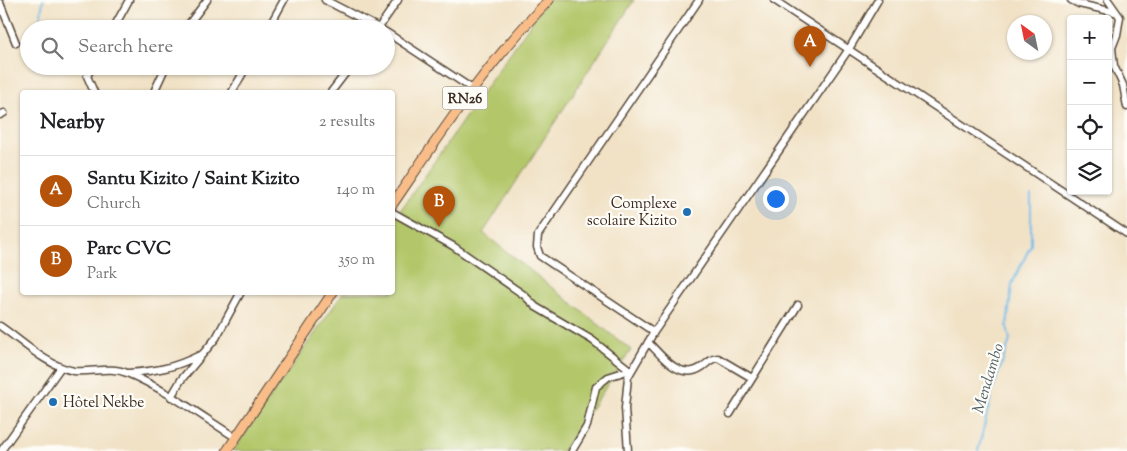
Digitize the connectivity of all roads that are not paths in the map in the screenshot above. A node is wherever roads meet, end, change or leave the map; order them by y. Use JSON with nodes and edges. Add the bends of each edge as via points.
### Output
{"nodes":[{"id":1,"x":129,"y":0,"type":"edge"},
{"id":2,"x":206,"y":0,"type":"edge"},
{"id":3,"x":284,"y":0,"type":"edge"},
{"id":4,"x":325,"y":0,"type":"edge"},
{"id":5,"x":398,"y":0,"type":"edge"},
{"id":6,"x":549,"y":0,"type":"edge"},
{"id":7,"x":699,"y":0,"type":"edge"},
{"id":8,"x":774,"y":0,"type":"edge"},
{"id":9,"x":878,"y":0,"type":"edge"},
{"id":10,"x":1071,"y":0,"type":"edge"},
{"id":11,"x":1108,"y":0,"type":"edge"},
{"id":12,"x":0,"y":3,"type":"edge"},
{"id":13,"x":3,"y":15,"type":"edge"},
{"id":14,"x":1120,"y":16,"type":"edge"},
{"id":15,"x":118,"y":20,"type":"edge"},
{"id":16,"x":192,"y":20,"type":"edge"},
{"id":17,"x":273,"y":20,"type":"edge"},
{"id":18,"x":364,"y":20,"type":"edge"},
{"id":19,"x":384,"y":20,"type":"edge"},
{"id":20,"x":1127,"y":23,"type":"edge"},
{"id":21,"x":395,"y":38,"type":"edge"},
{"id":22,"x":16,"y":43,"type":"dead end"},
{"id":23,"x":849,"y":49,"type":"junction"},
{"id":24,"x":88,"y":75,"type":"edge"},
{"id":25,"x":162,"y":75,"type":"edge"},
{"id":26,"x":242,"y":75,"type":"edge"},
{"id":27,"x":343,"y":75,"type":"edge"},
{"id":28,"x":472,"y":88,"type":"junction"},
{"id":29,"x":93,"y":90,"type":"edge"},
{"id":30,"x":155,"y":90,"type":"edge"},
{"id":31,"x":233,"y":90,"type":"edge"},
{"id":32,"x":332,"y":90,"type":"edge"},
{"id":33,"x":1127,"y":107,"type":"edge"},
{"id":34,"x":395,"y":201,"type":"edge"},
{"id":35,"x":395,"y":214,"type":"edge"},
{"id":36,"x":1127,"y":234,"type":"edge"},
{"id":37,"x":239,"y":295,"type":"edge"},
{"id":38,"x":331,"y":295,"type":"edge"},
{"id":39,"x":798,"y":305,"type":"dead end"},
{"id":40,"x":0,"y":326,"type":"edge"},
{"id":41,"x":654,"y":332,"type":"junction"},
{"id":42,"x":648,"y":342,"type":"junction"},
{"id":43,"x":201,"y":354,"type":"junction"},
{"id":44,"x":61,"y":367,"type":"junction"},
{"id":45,"x":630,"y":370,"type":"junction"},
{"id":46,"x":127,"y":373,"type":"junction"},
{"id":47,"x":752,"y":378,"type":"junction"},
{"id":48,"x":171,"y":397,"type":"junction"},
{"id":49,"x":730,"y":414,"type":"dead end"},
{"id":50,"x":235,"y":437,"type":"junction"},
{"id":51,"x":1,"y":451,"type":"edge"},
{"id":52,"x":227,"y":451,"type":"edge"},
{"id":53,"x":572,"y":451,"type":"edge"},
{"id":54,"x":628,"y":451,"type":"edge"}],
"edges":[{"from":1,"to":15,"type":"street"},
{"from":2,"to":16,"type":"street"},
{"from":3,"to":17,"type":"street"},
{"from":4,"to":18,"type":"street"},
{"from":5,"to":19,"type":"street"},
{"from":6,"to":28,"type":"main road","number":"RN26","via":[[506,45]]},
{"from":7,"to":41,"type":"street","via":[[538,235],[540,256]]},
{"from":8,"to":23,"type":"street"},
{"from":9,"to":23,"type":"street"},
{"from":10,"to":14,"type":"street"},
{"from":11,"to":14,"type":"street"},
{"from":12,"to":13,"type":"street"},
{"from":13,"to":22,"type":"street"},
{"from":14,"to":20,"type":"street"},
{"from":14,"to":33,"type":"street","via":[[1112,48]]},
{"from":21,"to":28,"type":"street"},
{"from":23,"to":36,"type":"street"},
{"from":23,"to":41,"type":"street"},
{"from":24,"to":29,"type":"street"},
{"from":25,"to":30,"type":"street"},
{"from":26,"to":31,"type":"street"},
{"from":27,"to":32,"type":"street"},
{"from":28,"to":34,"type":"main road","number":"RN26"},
{"from":35,"to":45,"type":"street","via":[[453,246],[524,295],[536,307],[592,340]]},
{"from":37,"to":43,"type":"street","via":[[216,338]]},
{"from":38,"to":50,"type":"main road"},
{"from":39,"to":47,"type":"street"},
{"from":40,"to":44,"type":"street"},
{"from":41,"to":42,"type":"street"},
{"from":42,"to":45,"type":"street"},
{"from":42,"to":47,"type":"street","via":[[680,371],[694,372],[718,358]]},
{"from":43,"to":46,"type":"street","via":[[178,366]]},
{"from":43,"to":48,"type":"street"},
{"from":44,"to":46,"type":"street","via":[[76,371],[116,370]]},
{"from":44,"to":51,"type":"street"},
{"from":45,"to":53,"type":"street","via":[[599,382],[587,426]]},
{"from":45,"to":54,"type":"street","via":[[625,408]]},
{"from":46,"to":48,"type":"street"},
{"from":47,"to":49,"type":"street"},
{"from":48,"to":50,"type":"street"},
{"from":50,"to":52,"type":"main road"}]}
